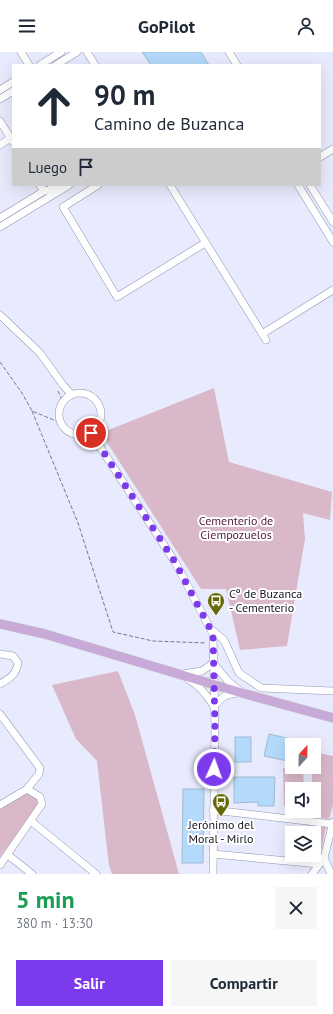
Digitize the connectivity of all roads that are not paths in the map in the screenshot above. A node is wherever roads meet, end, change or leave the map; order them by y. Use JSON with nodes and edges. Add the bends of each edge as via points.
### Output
{"nodes":[{"id":1,"x":21,"y":52,"type":"edge"},
{"id":2,"x":61,"y":52,"type":"edge"},
{"id":3,"x":77,"y":52,"type":"edge"},
{"id":4,"x":87,"y":52,"type":"edge"},
{"id":5,"x":229,"y":52,"type":"edge"},
{"id":6,"x":28,"y":64,"type":"edge"},
{"id":7,"x":42,"y":64,"type":"edge"},
{"id":8,"x":58,"y":64,"type":"edge"},
{"id":9,"x":94,"y":64,"type":"edge"},
{"id":10,"x":236,"y":64,"type":"edge"},
{"id":11,"x":12,"y":83,"type":"edge"},
{"id":12,"x":0,"y":90,"type":"edge"},
{"id":13,"x":12,"y":92,"type":"edge"},
{"id":14,"x":0,"y":99,"type":"edge"},
{"id":15,"x":0,"y":121,"type":"edge"},
{"id":16,"x":12,"y":140,"type":"edge"},
{"id":17,"x":0,"y":145,"type":"edge"},
{"id":18,"x":333,"y":150,"type":"edge"},
{"id":19,"x":321,"y":157,"type":"edge"},
{"id":20,"x":55,"y":186,"type":"edge"},
{"id":21,"x":66,"y":186,"type":"edge"},
{"id":22,"x":96,"y":186,"type":"edge"},
{"id":23,"x":171,"y":186,"type":"edge"},
{"id":24,"x":299,"y":186,"type":"edge"},
{"id":25,"x":311,"y":186,"type":"edge"},
{"id":26,"x":42,"y":188,"type":"edge"},
{"id":27,"x":0,"y":218,"type":"edge"},
{"id":28,"x":333,"y":222,"type":"edge"},
{"id":29,"x":0,"y":227,"type":"edge"},
{"id":30,"x":333,"y":242,"type":"edge"},
{"id":31,"x":205,"y":243,"type":"junction"},
{"id":32,"x":333,"y":290,"type":"edge"},
{"id":33,"x":0,"y":315,"type":"edge"},
{"id":34,"x":67,"y":398,"type":"junction"},
{"id":35,"x":91,"y":433,"type":"junction"},
{"id":36,"x":0,"y":624,"type":"edge"},
{"id":37,"x":210,"y":628,"type":"junction"},
{"id":38,"x":0,"y":654,"type":"edge"},
{"id":39,"x":213,"y":663,"type":"junction"},
{"id":40,"x":180,"y":675,"type":"junction"},
{"id":41,"x":0,"y":684,"type":"edge"},
{"id":42,"x":214,"y":684,"type":"junction"},
{"id":43,"x":333,"y":691,"type":"edge"},
{"id":44,"x":242,"y":693,"type":"junction"},
{"id":45,"x":214,"y":707,"type":"junction"},
{"id":46,"x":0,"y":714,"type":"edge"},
{"id":47,"x":333,"y":718,"type":"edge"},
{"id":48,"x":27,"y":789,"type":"junction"},
{"id":49,"x":0,"y":795,"type":"edge"},
{"id":50,"x":2,"y":803,"type":"edge"},
{"id":51,"x":213,"y":810,"type":"junction"},
{"id":52,"x":31,"y":821,"type":"junction"},
{"id":53,"x":333,"y":823,"type":"edge"},
{"id":54,"x":213,"y":854,"type":"junction"},
{"id":55,"x":8,"y":855,"type":"junction"},
{"id":56,"x":322,"y":861,"type":"junction"},
{"id":57,"x":0,"y":865,"type":"edge"},
{"id":58,"x":32,"y":874,"type":"edge"},
{"id":59,"x":96,"y":874,"type":"edge"},
{"id":60,"x":213,"y":874,"type":"edge"},
{"id":61,"x":312,"y":874,"type":"edge"},
{"id":62,"x":331,"y":874,"type":"edge"}],
"edges":[{"from":1,"to":6,"type":"street"},
{"from":2,"to":7,"type":"street"},
{"from":3,"to":8,"type":"street"},
{"from":4,"to":9,"type":"street"},
{"from":5,"to":10,"type":"street"},
{"from":11,"to":12,"type":"street"},
{"from":13,"to":14,"type":"street"},
{"from":15,"to":16,"type":"street"},
{"from":16,"to":17,"type":"street"},
{"from":18,"to":19,"type":"street"},
{"from":20,"to":26,"type":"street","via":[[49,190]]},
{"from":21,"to":29,"type":"street"},
{"from":22,"to":31,"type":"street","via":[[63,207],[117,297]]},
{"from":23,"to":31,"type":"street"},
{"from":24,"to":30,"type":"street"},
{"from":25,"to":28,"type":"street"},
{"from":26,"to":27,"type":"street"},
{"from":31,"to":32,"type":"street","via":[[264,337]]},
{"from":33,"to":34,"type":"street","via":[[40,353]]},
{"from":34,"to":35,"type":"street","via":[[59,412],[65,429],[73,434]]},
{"from":34,"to":35,"type":"street","via":[[79,393],[96,400],[102,415],[96,429]]},
{"from":35,"to":37,"type":"street","via":[[175,562]]},
{"from":36,"to":40,"type":"main road","via":[[45,634]]},
{"from":37,"to":39,"type":"street","via":[[214,644]]},
{"from":37,"to":43,"type":"street","via":[[224,640],[239,673],[261,688]]},
{"from":38,"to":41,"type":"street","via":[[13,656],[18,663],[17,671]]},
{"from":39,"to":40,"type":"street","via":[[202,671]]},
{"from":39,"to":42,"type":"street"},
{"from":39,"to":44,"type":"street"},
{"from":40,"to":42,"type":"main road"},
{"from":40,"to":45,"type":"street","via":[[197,684]]},
{"from":42,"to":44,"type":"main road"},
{"from":42,"to":45,"type":"street"},
{"from":44,"to":45,"type":"street","via":[[228,694]]},
{"from":44,"to":47,"type":"main road"},
{"from":45,"to":51,"type":"street"},
{"from":46,"to":48,"type":"street","via":[[40,768],[39,774]]},
{"from":48,"to":50,"type":"street"},
{"from":48,"to":52,"type":"street","via":[[40,797],[42,804]]},
{"from":49,"to":50,"type":"street"},
{"from":51,"to":53,"type":"street"},
{"from":51,"to":54,"type":"street"},
{"from":52,"to":55,"type":"street"},
{"from":52,"to":59,"type":"street"},
{"from":53,"to":56,"type":"street"},
{"from":54,"to":56,"type":"street"},
{"from":54,"to":60,"type":"street"},
{"from":55,"to":57,"type":"street"},
{"from":55,"to":58,"type":"street"},
{"from":56,"to":61,"type":"street"},
{"from":56,"to":62,"type":"street"}]}
